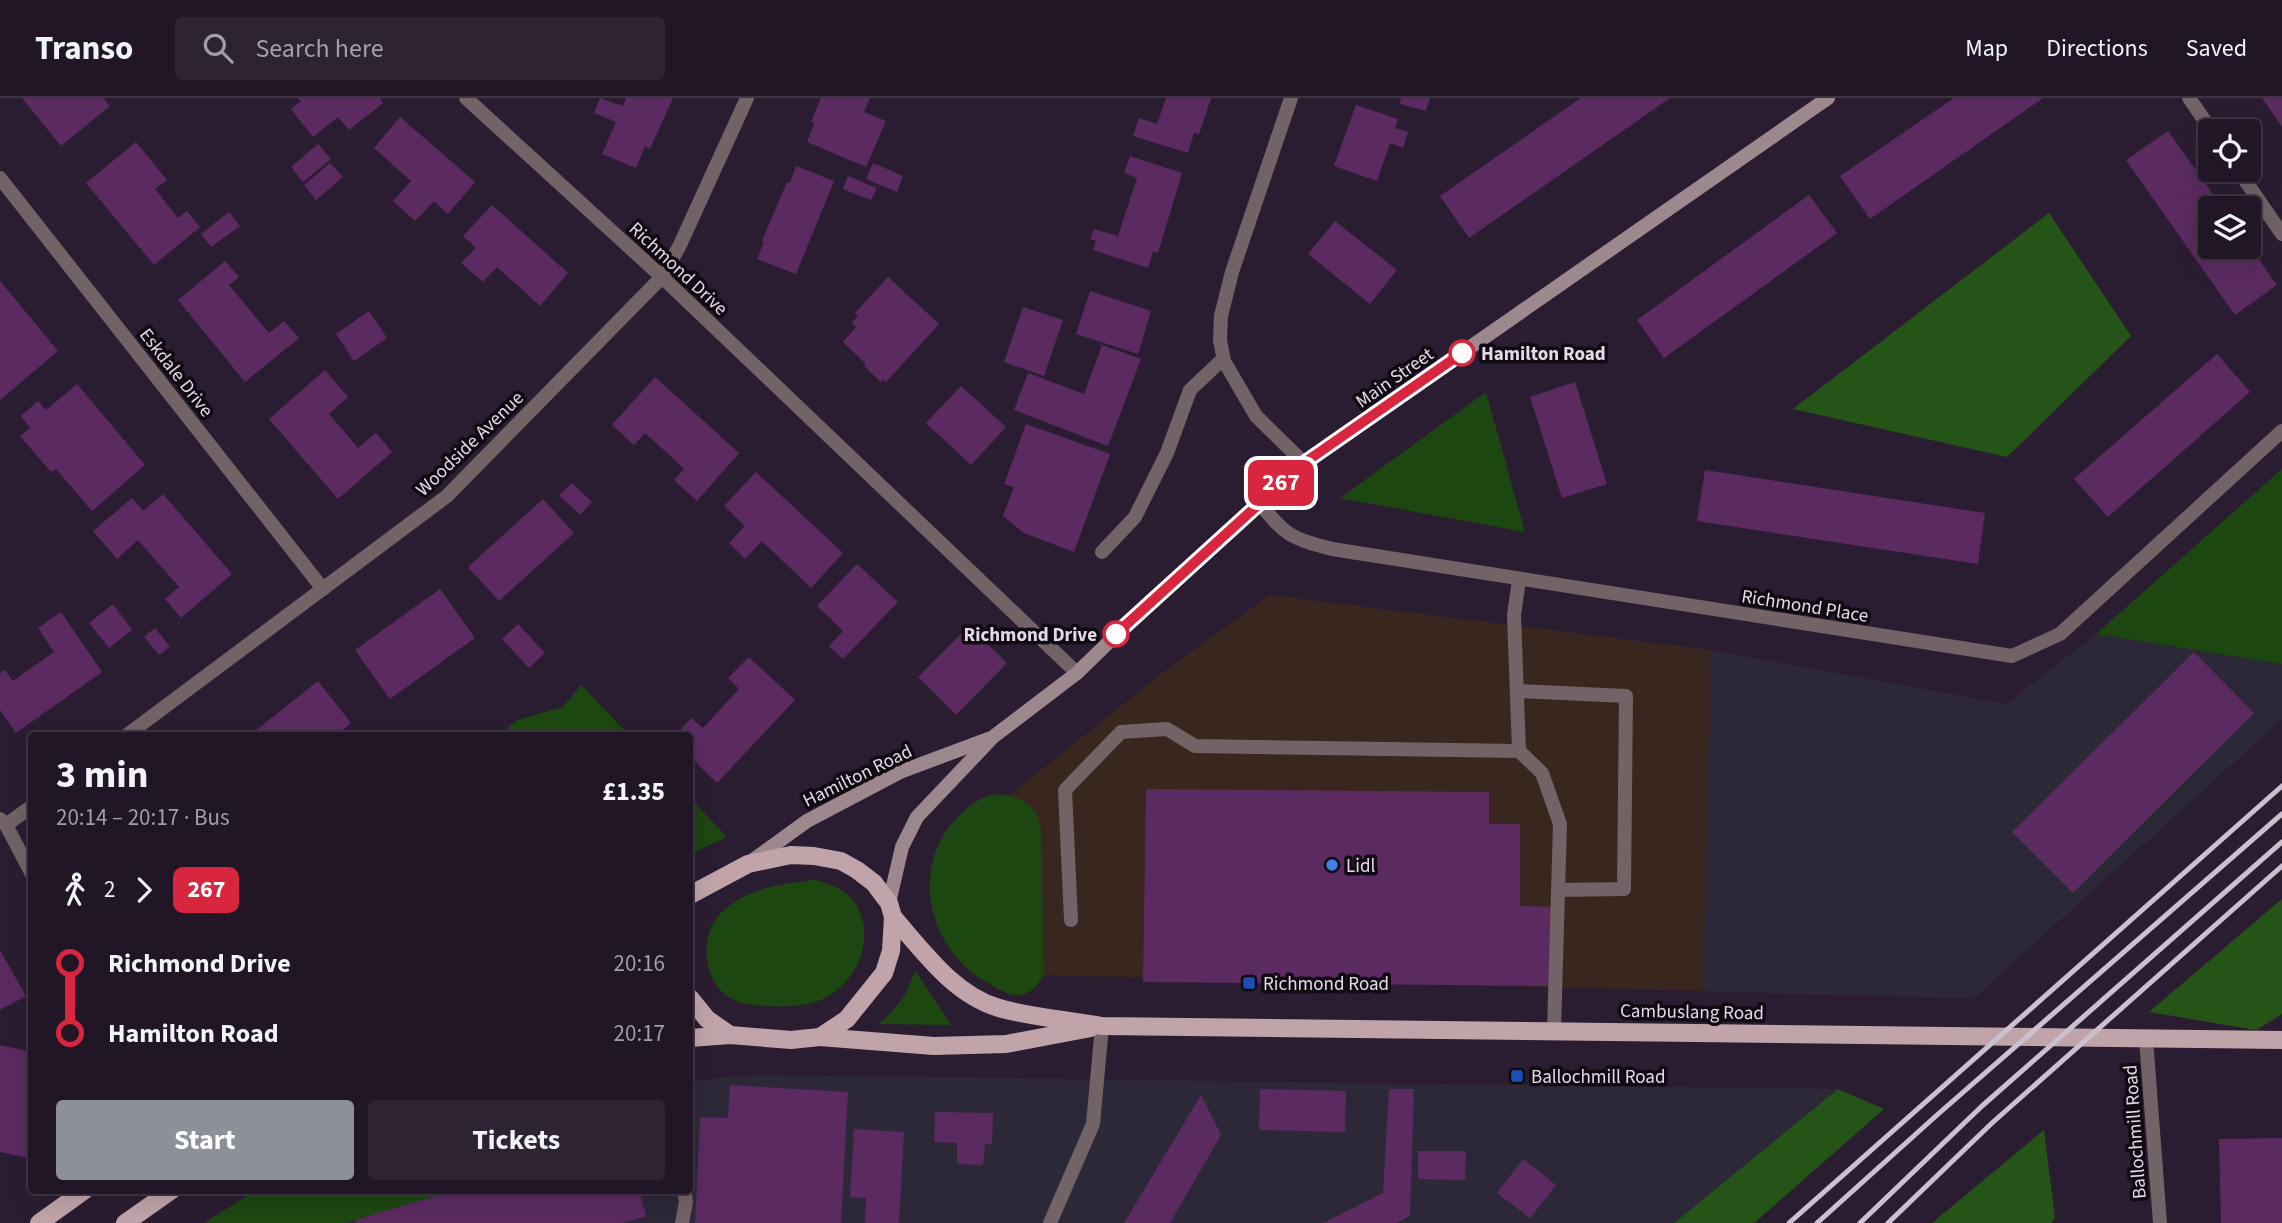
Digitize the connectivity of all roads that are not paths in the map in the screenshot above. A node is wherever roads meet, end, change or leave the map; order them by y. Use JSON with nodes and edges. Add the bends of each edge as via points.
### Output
{"nodes":[{"id":1,"x":466,"y":98,"type":"edge"},
{"id":2,"x":747,"y":98,"type":"edge"},
{"id":3,"x":1291,"y":98,"type":"edge"},
{"id":4,"x":1828,"y":98,"type":"edge"},
{"id":5,"x":2189,"y":98,"type":"edge"},
{"id":6,"x":2204,"y":119,"type":"edge"},
{"id":7,"x":0,"y":178,"type":"edge"},
{"id":8,"x":2246,"y":182,"type":"edge"},
{"id":9,"x":2282,"y":234,"type":"edge"},
{"id":10,"x":662,"y":277,"type":"junction"},
{"id":11,"x":1223,"y":359,"type":"junction"},
{"id":12,"x":2282,"y":431,"type":"edge"},
{"id":13,"x":1304,"y":463,"type":"junction"},
{"id":14,"x":1259,"y":502,"type":"junction"},
{"id":15,"x":1102,"y":552,"type":"dead end"},
{"id":16,"x":1519,"y":580,"type":"junction"},
{"id":17,"x":323,"y":589,"type":"junction"},
{"id":18,"x":1077,"y":673,"type":"junction"},
{"id":19,"x":1518,"y":691,"type":"junction"},
{"id":20,"x":131,"y":732,"type":"edge"},
{"id":21,"x":993,"y":737,"type":"junction"},
{"id":22,"x":1519,"y":751,"type":"junction"},
{"id":23,"x":28,"y":808,"type":"edge"},
{"id":24,"x":3,"y":822,"type":"edge"},
{"id":25,"x":748,"y":864,"type":"junction"},
{"id":26,"x":28,"y":867,"type":"edge"},
{"id":27,"x":1558,"y":890,"type":"junction"},
{"id":28,"x":697,"y":892,"type":"edge"},
{"id":29,"x":891,"y":910,"type":"junction"},
{"id":30,"x":1071,"y":920,"type":"dead end"},
{"id":31,"x":693,"y":1002,"type":"edge"},
{"id":32,"x":1101,"y":1026,"type":"junction"},
{"id":33,"x":1554,"y":1030,"type":"junction"},
{"id":34,"x":730,"y":1035,"type":"junction"},
{"id":35,"x":820,"y":1037,"type":"junction"},
{"id":36,"x":693,"y":1038,"type":"edge"},
{"id":37,"x":2146,"y":1039,"type":"junction"},
{"id":38,"x":2282,"y":1040,"type":"edge"},
{"id":39,"x":79,"y":1194,"type":"edge"},
{"id":40,"x":167,"y":1194,"type":"edge"},
{"id":41,"x":685,"y":1194,"type":"edge"},
{"id":42,"x":39,"y":1223,"type":"edge"},
{"id":43,"x":125,"y":1223,"type":"edge"},
{"id":44,"x":682,"y":1223,"type":"edge"},
{"id":45,"x":1050,"y":1223,"type":"edge"},
{"id":46,"x":2160,"y":1223,"type":"edge"}],
"edges":[{"from":1,"to":10,"type":"street","name":"Richmond Drive"},
{"from":2,"to":10,"type":"street","name":"Woodside Avenue"},
{"from":3,"to":11,"type":"street","via":[[1232,272],[1221,316]]},
{"from":4,"to":13,"type":"main road","name":"Main Street"},
{"from":5,"to":6,"type":"street"},
{"from":7,"to":17,"type":"street","name":"Eskdale Drive"},
{"from":8,"to":9,"type":"street"},
{"from":10,"to":17,"type":"street","name":"Woodside Avenue","via":[[447,496]]},
{"from":10,"to":18,"type":"street","name":"Richmond Drive"},
{"from":11,"to":13,"type":"street","via":[[1256,416]]},
{"from":11,"to":15,"type":"street","via":[[1190,390],[1167,453],[1135,517]]},
{"from":12,"to":16,"type":"street","name":"Richmond Place","via":[[2060,634],[2012,656]]},
{"from":13,"to":14,"type":"main road","name":"Main Street"},
{"from":14,"to":16,"type":"street","name":"Richmond Place","via":[[1279,527],[1298,540]]},
{"from":14,"to":18,"type":"main road","name":"Main Street"},
{"from":16,"to":19,"type":"street","via":[[1514,615]]},
{"from":17,"to":20,"type":"street","name":"Woodside Avenue"},
{"from":18,"to":21,"type":"main road","name":"Hamilton Road"},
{"from":19,"to":22,"type":"street"},
{"from":19,"to":27,"type":"street","via":[[1626,696],[1624,889]]},
{"from":21,"to":25,"type":"main road","name":"Hamilton Road","via":[[900,772],[807,821]]},
{"from":21,"to":29,"type":"main road","name":"Hamilton Road","via":[[917,817],[902,847]]},
{"from":22,"to":27,"type":"street","via":[[1542,773],[1560,824]]},
{"from":22,"to":30,"type":"street","via":[[1195,746],[1167,729],[1121,732],[1065,790]]},
{"from":23,"to":24,"type":"street"},
{"from":24,"to":26,"type":"street"},
{"from":25,"to":28,"type":"main road"},
{"from":25,"to":29,"type":"main road","via":[[791,855],[841,862],[874,883]]},
{"from":27,"to":33,"type":"street"},
{"from":29,"to":32,"type":"main road","via":[[944,974],[969,994],[998,1008]]},
{"from":29,"to":35,"type":"main road","via":[[891,951],[884,973],[847,1019]]},
{"from":31,"to":34,"type":"main road"},
{"from":32,"to":33,"type":"main road","name":"Cambuslang Road"},
{"from":32,"to":35,"type":"main road","via":[[1006,1044],[934,1046]]},
{"from":32,"to":45,"type":"street","via":[[1093,1124]]},
{"from":33,"to":37,"type":"main road","name":"Cambuslang Road"},
{"from":34,"to":35,"type":"main road","via":[[791,1040]]},
{"from":34,"to":36,"type":"main road"},
{"from":37,"to":38,"type":"main road","name":"Cambuslang Road"},
{"from":37,"to":46,"type":"street","name":"Ballochmill Road"},
{"from":39,"to":42,"type":"main road"},
{"from":40,"to":43,"type":"main road"},
{"from":41,"to":44,"type":"street"}]}
